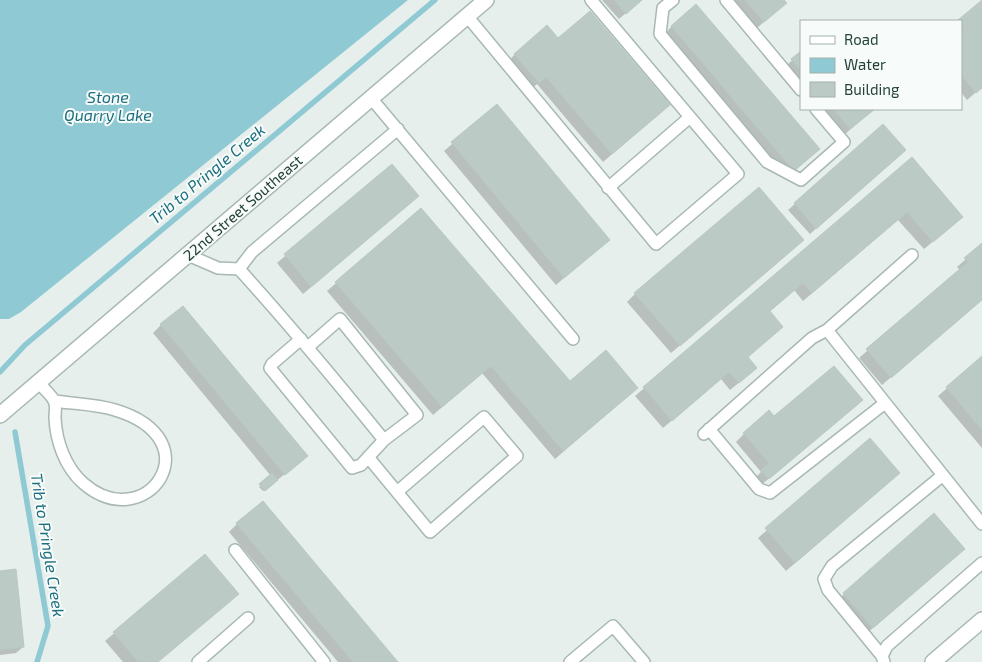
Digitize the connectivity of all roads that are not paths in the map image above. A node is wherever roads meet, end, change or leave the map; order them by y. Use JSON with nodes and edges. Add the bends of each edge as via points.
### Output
{"nodes":[{"id":1,"x":486,"y":0,"type":"edge"},
{"id":2,"x":591,"y":0,"type":"edge"},
{"id":3,"x":673,"y":0,"type":"edge"},
{"id":4,"x":726,"y":0,"type":"edge"},
{"id":5,"x":467,"y":16,"type":"junction"},
{"id":6,"x":800,"y":89,"type":"edge"},
{"id":7,"x":371,"y":98,"type":"junction"},
{"id":8,"x":817,"y":110,"type":"edge"},
{"id":9,"x":690,"y":117,"type":"junction"},
{"id":10,"x":398,"y":130,"type":"junction"},
{"id":11,"x":608,"y":188,"type":"junction"},
{"id":12,"x":188,"y":255,"type":"junction"},
{"id":13,"x":912,"y":255,"type":"dead end"},
{"id":14,"x":239,"y":269,"type":"junction"},
{"id":15,"x":828,"y":330,"type":"junction"},
{"id":16,"x":573,"y":339,"type":"dead end"},
{"id":17,"x":304,"y":343,"type":"junction"},
{"id":18,"x":38,"y":382,"type":"junction"},
{"id":19,"x":55,"y":402,"type":"junction"},
{"id":20,"x":885,"y":403,"type":"junction"},
{"id":21,"x":0,"y":415,"type":"edge"},
{"id":22,"x":384,"y":440,"type":"junction"},
{"id":23,"x":368,"y":457,"type":"junction"},
{"id":24,"x":943,"y":475,"type":"junction"},
{"id":25,"x":397,"y":492,"type":"junction"},
{"id":26,"x":982,"y":524,"type":"edge"},
{"id":27,"x":235,"y":550,"type":"dead end"},
{"id":28,"x":982,"y":563,"type":"edge"},
{"id":29,"x":248,"y":618,"type":"dead end"},
{"id":30,"x":982,"y":620,"type":"edge"},
{"id":31,"x":883,"y":659,"type":"edge"},
{"id":32,"x":198,"y":662,"type":"edge"},
{"id":33,"x":324,"y":662,"type":"edge"},
{"id":34,"x":570,"y":662,"type":"edge"},
{"id":35,"x":644,"y":662,"type":"edge"},
{"id":36,"x":932,"y":662,"type":"edge"}],
"edges":[{"from":1,"to":5,"type":"street","name":"22nd Street Southeast"},
{"from":2,"to":9,"type":"lane"},
{"from":3,"to":8,"type":"lane","via":[[663,8],[660,34],[767,162],[801,180],[844,142]]},
{"from":4,"to":6,"type":"lane"},
{"from":5,"to":7,"type":"street","name":"22nd Street Southeast"},
{"from":5,"to":11,"type":"lane"},
{"from":7,"to":10,"type":"lane"},
{"from":7,"to":12,"type":"street","name":"22nd Street Southeast"},
{"from":9,"to":11,"type":"lane"},
{"from":9,"to":11,"type":"lane","via":[[738,174],[656,244]]},
{"from":10,"to":14,"type":"lane","via":[[252,252]]},
{"from":10,"to":16,"type":"lane"},
{"from":12,"to":14,"type":"lane","via":[[218,268]]},
{"from":12,"to":18,"type":"street","name":"22nd Street Southeast"},
{"from":13,"to":15,"type":"lane"},
{"from":14,"to":17,"type":"lane"},
{"from":15,"to":20,"type":"lane"},
{"from":15,"to":20,"type":"lane","via":[[812,338],[706,431],[759,489],[770,493]]},
{"from":17,"to":22,"type":"lane"},
{"from":17,"to":22,"type":"lane","via":[[340,319],[417,415]]},
{"from":17,"to":23,"type":"lane","via":[[270,368],[352,468],[361,465]]},
{"from":18,"to":19,"type":"lane"},
{"from":18,"to":21,"type":"street","name":"22nd Street Southeast"},
{"from":19,"to":19,"type":"lane","via":[[57,435],[62,450],[74,474],[83,483],[119,500],[146,493],[157,485],[165,470],[167,456],[153,431],[138,419],[114,409]]},
{"from":20,"to":24,"type":"lane"},
{"from":22,"to":23,"type":"lane"},
{"from":23,"to":25,"type":"lane"},
{"from":24,"to":26,"type":"lane"},
{"from":24,"to":31,"type":"lane","via":[[832,566],[824,579],[828,590]]},
{"from":25,"to":25,"type":"lane","via":[[430,532],[517,456],[484,417]]},
{"from":27,"to":33,"type":"lane"},
{"from":28,"to":31,"type":"lane","via":[[886,646]]},
{"from":29,"to":32,"type":"lane"},
{"from":30,"to":36,"type":"street"},
{"from":34,"to":35,"type":"lane","via":[[613,626]]}]}
